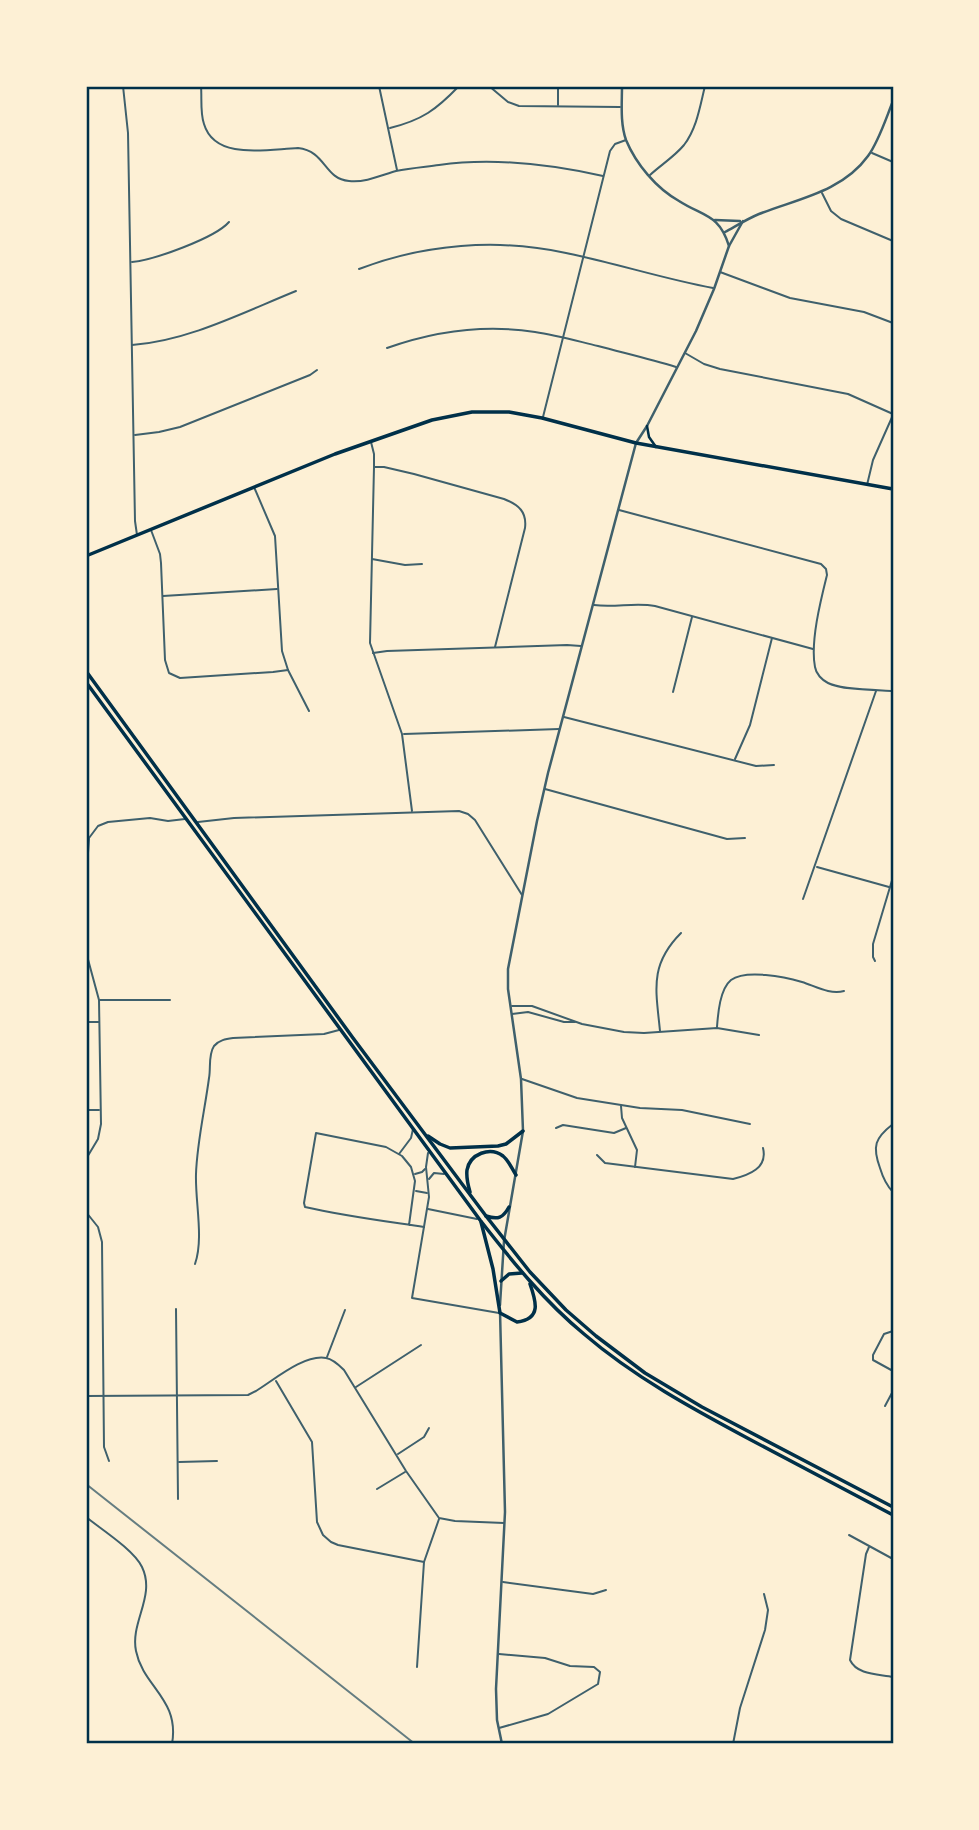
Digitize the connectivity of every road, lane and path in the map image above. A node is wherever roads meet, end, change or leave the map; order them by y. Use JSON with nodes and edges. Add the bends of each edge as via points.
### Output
{"nodes":[{"id":1,"x":123,"y":86,"type":"edge"},
{"id":2,"x":201,"y":86,"type":"edge"},
{"id":3,"x":379,"y":86,"type":"edge"},
{"id":4,"x":459,"y":86,"type":"edge"},
{"id":5,"x":489,"y":86,"type":"edge"},
{"id":6,"x":558,"y":86,"type":"edge"},
{"id":7,"x":622,"y":86,"type":"edge"},
{"id":8,"x":705,"y":86,"type":"edge"},
{"id":9,"x":893,"y":101,"type":"edge"},
{"id":10,"x":558,"y":106,"type":"junction"},
{"id":11,"x":621,"y":107,"type":"junction"},
{"id":12,"x":388,"y":128,"type":"junction"},
{"id":13,"x":626,"y":140,"type":"junction"},
{"id":14,"x":871,"y":152,"type":"junction"},
{"id":15,"x":893,"y":162,"type":"edge"},
{"id":16,"x":397,"y":171,"type":"junction"},
{"id":17,"x":649,"y":175,"type":"junction"},
{"id":18,"x":603,"y":176,"type":"junction"},
{"id":19,"x":822,"y":192,"type":"junction"},
{"id":20,"x":715,"y":220,"type":"junction"},
{"id":21,"x":743,"y":221,"type":"junction"},
{"id":22,"x":229,"y":222,"type":"dead end"},
{"id":23,"x":725,"y":232,"type":"junction"},
{"id":24,"x":893,"y":241,"type":"edge"},
{"id":25,"x":729,"y":246,"type":"junction"},
{"id":26,"x":583,"y":257,"type":"junction"},
{"id":27,"x":131,"y":262,"type":"junction"},
{"id":28,"x":359,"y":269,"type":"dead end"},
{"id":29,"x":720,"y":272,"type":"junction"},
{"id":30,"x":714,"y":289,"type":"junction"},
{"id":31,"x":296,"y":291,"type":"dead end"},
{"id":32,"x":893,"y":323,"type":"edge"},
{"id":33,"x":563,"y":338,"type":"junction"},
{"id":34,"x":132,"y":345,"type":"junction"},
{"id":35,"x":387,"y":348,"type":"dead end"},
{"id":36,"x":685,"y":353,"type":"junction"},
{"id":37,"x":677,"y":367,"type":"junction"},
{"id":38,"x":317,"y":370,"type":"dead end"},
{"id":39,"x":893,"y":414,"type":"edge"},
{"id":40,"x":542,"y":418,"type":"junction"},
{"id":41,"x":647,"y":426,"type":"junction"},
{"id":42,"x":133,"y":435,"type":"junction"},
{"id":43,"x":371,"y":441,"type":"junction"},
{"id":44,"x":636,"y":443,"type":"junction"},
{"id":45,"x":656,"y":447,"type":"junction"},
{"id":46,"x":374,"y":467,"type":"junction"},
{"id":47,"x":254,"y":486,"type":"junction"},
{"id":48,"x":867,"y":486,"type":"junction"},
{"id":49,"x":893,"y":489,"type":"edge"},
{"id":50,"x":618,"y":510,"type":"junction"},
{"id":51,"x":151,"y":529,"type":"junction"},
{"id":52,"x":137,"y":535,"type":"junction"},
{"id":53,"x":86,"y":556,"type":"edge"},
{"id":54,"x":371,"y":559,"type":"junction"},
{"id":55,"x":422,"y":564,"type":"dead end"},
{"id":56,"x":278,"y":589,"type":"junction"},
{"id":57,"x":162,"y":596,"type":"junction"},
{"id":58,"x":593,"y":605,"type":"junction"},
{"id":59,"x":86,"y":614,"type":"edge"},
{"id":60,"x":692,"y":616,"type":"junction"},
{"id":61,"x":86,"y":621,"type":"edge"},
{"id":62,"x":773,"y":637,"type":"junction"},
{"id":63,"x":582,"y":646,"type":"junction"},
{"id":64,"x":495,"y":647,"type":"junction"},
{"id":65,"x":814,"y":649,"type":"junction"},
{"id":66,"x":373,"y":653,"type":"junction"},
{"id":67,"x":288,"y":670,"type":"junction"},
{"id":68,"x":86,"y":671,"type":"edge"},
{"id":69,"x":86,"y":682,"type":"edge"},
{"id":70,"x":876,"y":690,"type":"junction"},
{"id":71,"x":893,"y":691,"type":"edge"},
{"id":72,"x":673,"y":692,"type":"dead end"},
{"id":73,"x":309,"y":711,"type":"dead end"},
{"id":74,"x":564,"y":716,"type":"junction"},
{"id":75,"x":560,"y":729,"type":"junction"},
{"id":76,"x":402,"y":734,"type":"junction"},
{"id":77,"x":734,"y":760,"type":"junction"},
{"id":78,"x":774,"y":765,"type":"dead end"},
{"id":79,"x":544,"y":789,"type":"junction"},
{"id":80,"x":412,"y":811,"type":"junction"},
{"id":81,"x":187,"y":819,"type":"junction"},
{"id":82,"x":196,"y":823,"type":"junction"},
{"id":83,"x":745,"y":838,"type":"dead end"},
{"id":84,"x":815,"y":866,"type":"junction"},
{"id":85,"x":893,"y":877,"type":"edge"},
{"id":86,"x":86,"y":883,"type":"edge"},
{"id":87,"x":890,"y":887,"type":"junction"},
{"id":88,"x":522,"y":896,"type":"junction"},
{"id":89,"x":803,"y":899,"type":"dead end"},
{"id":90,"x":681,"y":933,"type":"dead end"},
{"id":91,"x":86,"y":951,"type":"edge"},
{"id":92,"x":875,"y":961,"type":"dead end"},
{"id":93,"x":844,"y":991,"type":"dead end"},
{"id":94,"x":99,"y":1000,"type":"junction"},
{"id":95,"x":170,"y":1000,"type":"dead end"},
{"id":96,"x":511,"y":1006,"type":"junction"},
{"id":97,"x":512,"y":1014,"type":"junction"},
{"id":98,"x":86,"y":1022,"type":"edge"},
{"id":99,"x":100,"y":1022,"type":"junction"},
{"id":100,"x":576,"y":1022,"type":"junction"},
{"id":101,"x":717,"y":1028,"type":"junction"},
{"id":102,"x":341,"y":1030,"type":"junction"},
{"id":103,"x":660,"y":1032,"type":"junction"},
{"id":104,"x":759,"y":1035,"type":"dead end"},
{"id":105,"x":521,"y":1079,"type":"junction"},
{"id":106,"x":622,"y":1105,"type":"junction"},
{"id":107,"x":86,"y":1110,"type":"edge"},
{"id":108,"x":100,"y":1110,"type":"junction"},
{"id":109,"x":750,"y":1124,"type":"dead end"},
{"id":110,"x":893,"y":1124,"type":"edge"},
{"id":111,"x":413,"y":1128,"type":"junction"},
{"id":112,"x":556,"y":1128,"type":"dead end"},
{"id":113,"x":626,"y":1128,"type":"junction"},
{"id":114,"x":422,"y":1131,"type":"junction"},
{"id":115,"x":523,"y":1131,"type":"junction"},
{"id":116,"x":428,"y":1148,"type":"junction"},
{"id":117,"x":763,"y":1148,"type":"dead end"},
{"id":118,"x":399,"y":1154,"type":"junction"},
{"id":119,"x":597,"y":1154,"type":"dead end"},
{"id":120,"x":86,"y":1158,"type":"edge"},
{"id":121,"x":426,"y":1167,"type":"junction"},
{"id":122,"x":635,"y":1167,"type":"junction"},
{"id":123,"x":414,"y":1174,"type":"junction"},
{"id":124,"x":447,"y":1175,"type":"junction"},
{"id":125,"x":516,"y":1175,"type":"junction"},
{"id":126,"x":429,"y":1180,"type":"junction"},
{"id":127,"x":415,"y":1191,"type":"junction"},
{"id":128,"x":893,"y":1192,"type":"edge"},
{"id":129,"x":429,"y":1194,"type":"junction"},
{"id":130,"x":472,"y":1198,"type":"junction"},
{"id":131,"x":509,"y":1207,"type":"junction"},
{"id":132,"x":427,"y":1209,"type":"junction"},
{"id":133,"x":86,"y":1212,"type":"edge"},
{"id":134,"x":486,"y":1216,"type":"junction"},
{"id":135,"x":480,"y":1220,"type":"junction"},
{"id":136,"x":409,"y":1225,"type":"junction"},
{"id":137,"x":424,"y":1227,"type":"junction"},
{"id":138,"x":504,"y":1241,"type":"junction"},
{"id":139,"x":503,"y":1250,"type":"junction"},
{"id":140,"x":195,"y":1264,"type":"dead end"},
{"id":141,"x":522,"y":1273,"type":"junction"},
{"id":142,"x":501,"y":1281,"type":"junction"},
{"id":143,"x":530,"y":1281,"type":"junction"},
{"id":144,"x":176,"y":1310,"type":"dead end"},
{"id":145,"x":345,"y":1310,"type":"dead end"},
{"id":146,"x":500,"y":1313,"type":"junction"},
{"id":147,"x":893,"y":1331,"type":"edge"},
{"id":148,"x":421,"y":1345,"type":"dead end"},
{"id":149,"x":327,"y":1358,"type":"junction"},
{"id":150,"x":893,"y":1371,"type":"edge"},
{"id":151,"x":275,"y":1380,"type":"junction"},
{"id":152,"x":355,"y":1388,"type":"junction"},
{"id":153,"x":893,"y":1391,"type":"edge"},
{"id":154,"x":177,"y":1395,"type":"junction"},
{"id":155,"x":86,"y":1396,"type":"edge"},
{"id":156,"x":104,"y":1396,"type":"junction"},
{"id":157,"x":885,"y":1406,"type":"dead end"},
{"id":158,"x":429,"y":1428,"type":"dead end"},
{"id":159,"x":397,"y":1454,"type":"junction"},
{"id":160,"x":109,"y":1461,"type":"dead end"},
{"id":161,"x":217,"y":1461,"type":"dead end"},
{"id":162,"x":178,"y":1462,"type":"junction"},
{"id":163,"x":406,"y":1471,"type":"junction"},
{"id":164,"x":377,"y":1489,"type":"dead end"},
{"id":165,"x":178,"y":1499,"type":"dead end"},
{"id":166,"x":893,"y":1507,"type":"edge"},
{"id":167,"x":893,"y":1514,"type":"edge"},
{"id":168,"x":86,"y":1517,"type":"edge"},
{"id":169,"x":439,"y":1518,"type":"junction"},
{"id":170,"x":505,"y":1523,"type":"junction"},
{"id":171,"x":849,"y":1535,"type":"dead end"},
{"id":172,"x":869,"y":1547,"type":"junction"},
{"id":173,"x":893,"y":1559,"type":"edge"},
{"id":174,"x":424,"y":1562,"type":"junction"},
{"id":175,"x":502,"y":1582,"type":"junction"},
{"id":176,"x":606,"y":1590,"type":"dead end"},
{"id":177,"x":764,"y":1594,"type":"dead end"},
{"id":178,"x":498,"y":1654,"type":"junction"},
{"id":179,"x":417,"y":1667,"type":"dead end"},
{"id":180,"x":893,"y":1677,"type":"edge"},
{"id":181,"x":499,"y":1728,"type":"junction"},
{"id":182,"x":172,"y":1744,"type":"edge"},
{"id":183,"x":502,"y":1744,"type":"edge"},
{"id":184,"x":733,"y":1744,"type":"edge"}],
"edges":[{"from":1,"to":27,"type":"street"},
{"from":2,"to":16,"type":"street","via":[[206,130],[226,148],[307,150],[346,181]]},
{"from":3,"to":12,"type":"street"},
{"from":4,"to":12,"type":"street","via":[[430,113]]},
{"from":5,"to":10,"type":"street","via":[[514,105]]},
{"from":6,"to":10,"type":"street"},
{"from":7,"to":11,"type":"street"},
{"from":8,"to":17,"type":"street","via":[[688,138]]},
{"from":9,"to":14,"type":"street"},
{"from":10,"to":11,"type":"street"},
{"from":11,"to":13,"type":"street"},
{"from":12,"to":16,"type":"street"},
{"from":13,"to":17,"type":"street"},
{"from":13,"to":18,"type":"street","via":[[611,147]]},
{"from":14,"to":15,"type":"street"},
{"from":14,"to":19,"type":"street","via":[[849,177]]},
{"from":16,"to":18,"type":"street","via":[[492,162]]},
{"from":17,"to":20,"type":"street","via":[[679,202]]},
{"from":18,"to":26,"type":"street"},
{"from":19,"to":21,"type":"street"},
{"from":19,"to":24,"type":"street","via":[[831,211],[841,219]]},
{"from":20,"to":21,"type":"street"},
{"from":20,"to":23,"type":"street"},
{"from":21,"to":23,"type":"street"},
{"from":21,"to":25,"type":"street"},
{"from":22,"to":27,"type":"street","via":[[214,234]]},
{"from":23,"to":25,"type":"street"},
{"from":25,"to":29,"type":"street"},
{"from":26,"to":28,"type":"street","via":[[527,247],[469,246],[413,253]]},
{"from":26,"to":30,"type":"street"},
{"from":26,"to":33,"type":"street"},
{"from":27,"to":34,"type":"street"},
{"from":29,"to":30,"type":"street"},
{"from":29,"to":32,"type":"street","via":[[790,298],[864,312]]},
{"from":30,"to":36,"type":"street"},
{"from":31,"to":34,"type":"street","via":[[179,338]]},
{"from":33,"to":35,"type":"street","via":[[520,330],[475,329],[424,336]]},
{"from":33,"to":37,"type":"street"},
{"from":33,"to":40,"type":"street"},
{"from":34,"to":42,"type":"street"},
{"from":36,"to":37,"type":"street"},
{"from":36,"to":39,"type":"street","via":[[720,369],[848,394]]},
{"from":37,"to":41,"type":"street"},
{"from":38,"to":42,"type":"street","via":[[180,427]]},
{"from":39,"to":48,"type":"street"},
{"from":40,"to":43,"type":"main road","via":[[461,413]]},
{"from":40,"to":44,"type":"main road"},
{"from":41,"to":44,"type":"street"},
{"from":41,"to":45,"type":"main road"},
{"from":42,"to":52,"type":"street"},
{"from":43,"to":46,"type":"street"},
{"from":43,"to":47,"type":"main road"},
{"from":44,"to":45,"type":"main road"},
{"from":44,"to":50,"type":"street"},
{"from":45,"to":48,"type":"main road"},
{"from":46,"to":54,"type":"street"},
{"from":46,"to":64,"type":"street","via":[[505,499],[524,512],[526,527]]},
{"from":47,"to":51,"type":"main road"},
{"from":47,"to":56,"type":"street","via":[[273,531]]},
{"from":48,"to":49,"type":"main road"},
{"from":50,"to":58,"type":"street"},
{"from":50,"to":65,"type":"street","via":[[824,566],[827,575]]},
{"from":51,"to":52,"type":"main road"},
{"from":51,"to":57,"type":"street","via":[[160,557]]},
{"from":52,"to":53,"type":"main road"},
{"from":54,"to":55,"type":"street"},
{"from":54,"to":66,"type":"street","via":[[369,636]]},
{"from":56,"to":57,"type":"street"},
{"from":56,"to":67,"type":"street","via":[[281,645]]},
{"from":57,"to":67,"type":"street","via":[[166,666],[173,676]]},
{"from":58,"to":60,"type":"street","via":[[649,604]]},
{"from":58,"to":63,"type":"street"},
{"from":59,"to":61,"type":"main road"},
{"from":60,"to":62,"type":"street"},
{"from":60,"to":72,"type":"street"},
{"from":62,"to":65,"type":"street"},
{"from":62,"to":77,"type":"street","via":[[750,725]]},
{"from":63,"to":64,"type":"street"},
{"from":63,"to":74,"type":"street"},
{"from":64,"to":66,"type":"street"},
{"from":65,"to":70,"type":"street","via":[[815,667],[825,681]]},
{"from":66,"to":76,"type":"street"},
{"from":67,"to":73,"type":"street"},
{"from":68,"to":82,"type":"main road"},
{"from":69,"to":81,"type":"main road"},
{"from":70,"to":71,"type":"street"},
{"from":70,"to":84,"type":"street"},
{"from":74,"to":75,"type":"street"},
{"from":74,"to":77,"type":"street"},
{"from":75,"to":76,"type":"street"},
{"from":75,"to":79,"type":"street"},
{"from":76,"to":80,"type":"street"},
{"from":77,"to":78,"type":"street","via":[[760,767]]},
{"from":79,"to":83,"type":"street","via":[[727,839]]},
{"from":79,"to":88,"type":"street"},
{"from":80,"to":82,"type":"street"},
{"from":80,"to":88,"type":"street","via":[[457,810],[471,816]]},
{"from":81,"to":86,"type":"street","via":[[150,818],[98,826],[89,838]]},
{"from":81,"to":102,"type":"main road"},
{"from":82,"to":114,"type":"main road"},
{"from":84,"to":87,"type":"street"},
{"from":84,"to":89,"type":"street"},
{"from":85,"to":87,"type":"street"},
{"from":87,"to":92,"type":"street","via":[[872,949]]},
{"from":88,"to":96,"type":"street","via":[[508,969]]},
{"from":90,"to":103,"type":"street","via":[[666,948],[658,967]]},
{"from":91,"to":94,"type":"street"},
{"from":93,"to":101,"type":"street","via":[[765,974],[736,977],[721,1000]]},
{"from":94,"to":95,"type":"street"},
{"from":94,"to":99,"type":"street"},
{"from":96,"to":97,"type":"street"},
{"from":96,"to":100,"type":"street","via":[[532,1006]]},
{"from":97,"to":100,"type":"street","via":[[528,1012]]},
{"from":97,"to":105,"type":"street"},
{"from":98,"to":99,"type":"street"},
{"from":99,"to":108,"type":"street"},
{"from":100,"to":103,"type":"street","via":[[624,1032]]},
{"from":101,"to":103,"type":"street"},
{"from":101,"to":104,"type":"street"},
{"from":102,"to":111,"type":"main road"},
{"from":102,"to":140,"type":"street","via":[[233,1038],[214,1045],[197,1159],[199,1243]]},
{"from":105,"to":106,"type":"street","via":[[578,1098]]},
{"from":105,"to":115,"type":"street"},
{"from":106,"to":109,"type":"street","via":[[682,1110]]},
{"from":106,"to":113,"type":"street"},
{"from":107,"to":108,"type":"street"},
{"from":108,"to":120,"type":"street","via":[[98,1139]]},
{"from":110,"to":128,"type":"street","via":[[880,1135],[875,1148],[884,1181]]},
{"from":111,"to":116,"type":"main road"},
{"from":111,"to":118,"type":"street"},
{"from":112,"to":113,"type":"street","via":[[563,1125],[614,1133]]},
{"from":113,"to":122,"type":"street","via":[[636,1150]]},
{"from":114,"to":115,"type":"main road","via":[[455,1148],[502,1146]]},
{"from":114,"to":130,"type":"main road"},
{"from":115,"to":125,"type":"street"},
{"from":116,"to":121,"type":"street"},
{"from":116,"to":124,"type":"main road"},
{"from":117,"to":122,"type":"street","via":[[759,1167],[733,1179]]},
{"from":118,"to":123,"type":"street"},
{"from":118,"to":136,"type":"street","via":[[386,1147],[316,1133],[304,1203],[306,1207]]},
{"from":119,"to":122,"type":"street","via":[[605,1163]]},
{"from":121,"to":123,"type":"street"},
{"from":121,"to":126,"type":"street"},
{"from":123,"to":127,"type":"street"},
{"from":124,"to":126,"type":"street","via":[[435,1172]]},
{"from":124,"to":135,"type":"main road"},
{"from":125,"to":130,"type":"main road","via":[[503,1156],[481,1153],[467,1170]]},
{"from":125,"to":131,"type":"street"},
{"from":126,"to":129,"type":"street"},
{"from":127,"to":129,"type":"street"},
{"from":127,"to":136,"type":"street"},
{"from":129,"to":132,"type":"street"},
{"from":130,"to":134,"type":"main road"},
{"from":131,"to":134,"type":"main road","via":[[500,1218]]},
{"from":131,"to":138,"type":"street"},
{"from":132,"to":135,"type":"street"},
{"from":132,"to":137,"type":"street"},
{"from":133,"to":156,"type":"street","via":[[102,1242]]},
{"from":134,"to":138,"type":"main road"},
{"from":135,"to":139,"type":"main road"},
{"from":135,"to":146,"type":"main road"},
{"from":136,"to":137,"type":"street"},
{"from":137,"to":146,"type":"street","via":[[412,1298]]},
{"from":138,"to":139,"type":"street"},
{"from":138,"to":166,"type":"main road","via":[[566,1310],[640,1369],[702,1407]]},
{"from":139,"to":141,"type":"main road"},
{"from":139,"to":142,"type":"street"},
{"from":141,"to":142,"type":"main road","via":[[509,1273]]},
{"from":141,"to":143,"type":"main road"},
{"from":142,"to":146,"type":"street"},
{"from":143,"to":146,"type":"main road","via":[[536,1301],[532,1316],[517,1322]]},
{"from":143,"to":167,"type":"main road","via":[[584,1335],[644,1379]]},
{"from":144,"to":154,"type":"street"},
{"from":145,"to":149,"type":"street"},
{"from":146,"to":170,"type":"street"},
{"from":147,"to":150,"type":"street","via":[[884,1334],[873,1360]]},
{"from":148,"to":152,"type":"street"},
{"from":149,"to":151,"type":"street","via":[[306,1361]]},
{"from":149,"to":152,"type":"street","via":[[340,1366]]},
{"from":151,"to":154,"type":"street","via":[[248,1395]]},
{"from":151,"to":174,"type":"street","via":[[312,1442],[316,1513],[323,1535],[338,1545]]},
{"from":152,"to":159,"type":"street"},
{"from":153,"to":157,"type":"street"},
{"from":154,"to":156,"type":"street"},
{"from":154,"to":162,"type":"street"},
{"from":155,"to":156,"type":"street"},
{"from":156,"to":160,"type":"street","via":[[104,1447]]},
{"from":158,"to":159,"type":"street","via":[[424,1437]]},
{"from":159,"to":163,"type":"street"},
{"from":161,"to":162,"type":"street"},
{"from":162,"to":165,"type":"street"},
{"from":163,"to":164,"type":"street"},
{"from":163,"to":169,"type":"street"},
{"from":168,"to":182,"type":"street","via":[[135,1556],[144,1570],[147,1589],[135,1650],[142,1669],[170,1710]]},
{"from":169,"to":170,"type":"street"},
{"from":169,"to":174,"type":"street"},
{"from":170,"to":175,"type":"street"},
{"from":171,"to":172,"type":"street"},
{"from":172,"to":173,"type":"street"},
{"from":172,"to":180,"type":"street","via":[[850,1660],[861,1671]]},
{"from":174,"to":179,"type":"street"},
{"from":175,"to":176,"type":"street","via":[[593,1594]]},
{"from":175,"to":178,"type":"street"},
{"from":177,"to":184,"type":"street","via":[[768,1610],[765,1630]]},
{"from":178,"to":181,"type":"street"},
{"from":178,"to":181,"type":"street","via":[[545,1658],[600,1672],[598,1684],[548,1714]]},
{"from":181,"to":183,"type":"street"}]}
